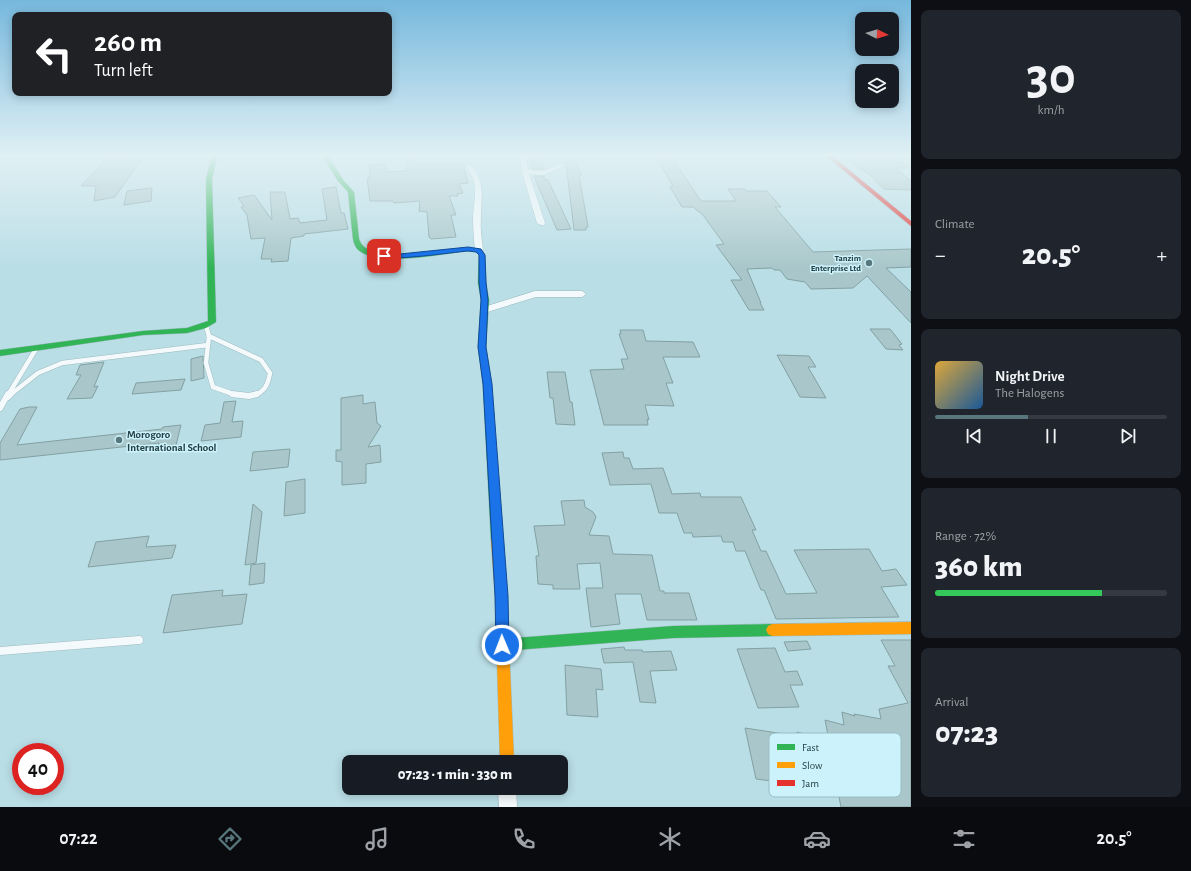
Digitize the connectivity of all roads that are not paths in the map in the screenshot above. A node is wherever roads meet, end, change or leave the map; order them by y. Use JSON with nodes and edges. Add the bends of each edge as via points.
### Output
{"nodes":[{"id":1,"x":209,"y":193,"type":"edge"},
{"id":2,"x":350,"y":193,"type":"edge"},
{"id":3,"x":478,"y":193,"type":"edge"},
{"id":4,"x":531,"y":193,"type":"edge"},
{"id":5,"x":873,"y":193,"type":"edge"},
{"id":6,"x":541,"y":223,"type":"dead end"},
{"id":7,"x":911,"y":224,"type":"edge"},
{"id":8,"x":479,"y":250,"type":"junction"},
{"id":9,"x":582,"y":294,"type":"dead end"},
{"id":10,"x":484,"y":310,"type":"junction"},
{"id":11,"x":206,"y":326,"type":"junction"},
{"id":12,"x":209,"y":336,"type":"junction"},
{"id":13,"x":208,"y":345,"type":"junction"},
{"id":14,"x":36,"y":348,"type":"junction"},
{"id":15,"x":0,"y":353,"type":"edge"},
{"id":16,"x":8,"y":397,"type":"junction"},
{"id":17,"x":0,"y":408,"type":"edge"},
{"id":18,"x":911,"y":628,"type":"edge"},
{"id":19,"x":139,"y":640,"type":"dead end"},
{"id":20,"x":502,"y":645,"type":"junction"},
{"id":21,"x":0,"y":651,"type":"edge"},
{"id":22,"x":506,"y":755,"type":"edge"},
{"id":23,"x":508,"y":795,"type":"edge"},
{"id":24,"x":508,"y":807,"type":"edge"}],
"edges":[{"from":1,"to":11,"type":"street","via":[[213,317],[212,322]]},
{"from":2,"to":8,"type":"street","via":[[356,241],[364,252],[400,256],[451,250]]},
{"from":3,"to":8,"type":"street"},
{"from":4,"to":6,"type":"street"},
{"from":5,"to":7,"type":"street"},
{"from":8,"to":10,"type":"street","via":[[482,255]]},
{"from":9,"to":10,"type":"street","via":[[534,294]]},
{"from":10,"to":20,"type":"street","via":[[482,347],[487,384],[502,596]]},
{"from":11,"to":12,"type":"lane"},
{"from":11,"to":14,"type":"street","via":[[194,330],[147,333]]},
{"from":12,"to":13,"type":"lane"},
{"from":12,"to":13,"type":"lane","via":[[261,360],[270,373],[270,384],[262,394],[249,397],[225,394],[213,387],[206,363]]},
{"from":13,"to":16,"type":"lane","via":[[62,363],[38,373]]},
{"from":14,"to":15,"type":"street"},
{"from":14,"to":16,"type":"lane"},
{"from":16,"to":17,"type":"lane"},
{"from":18,"to":20,"type":"street","via":[[673,632]]},
{"from":19,"to":21,"type":"lane"},
{"from":20,"to":22,"type":"street"},
{"from":23,"to":24,"type":"street"}]}
